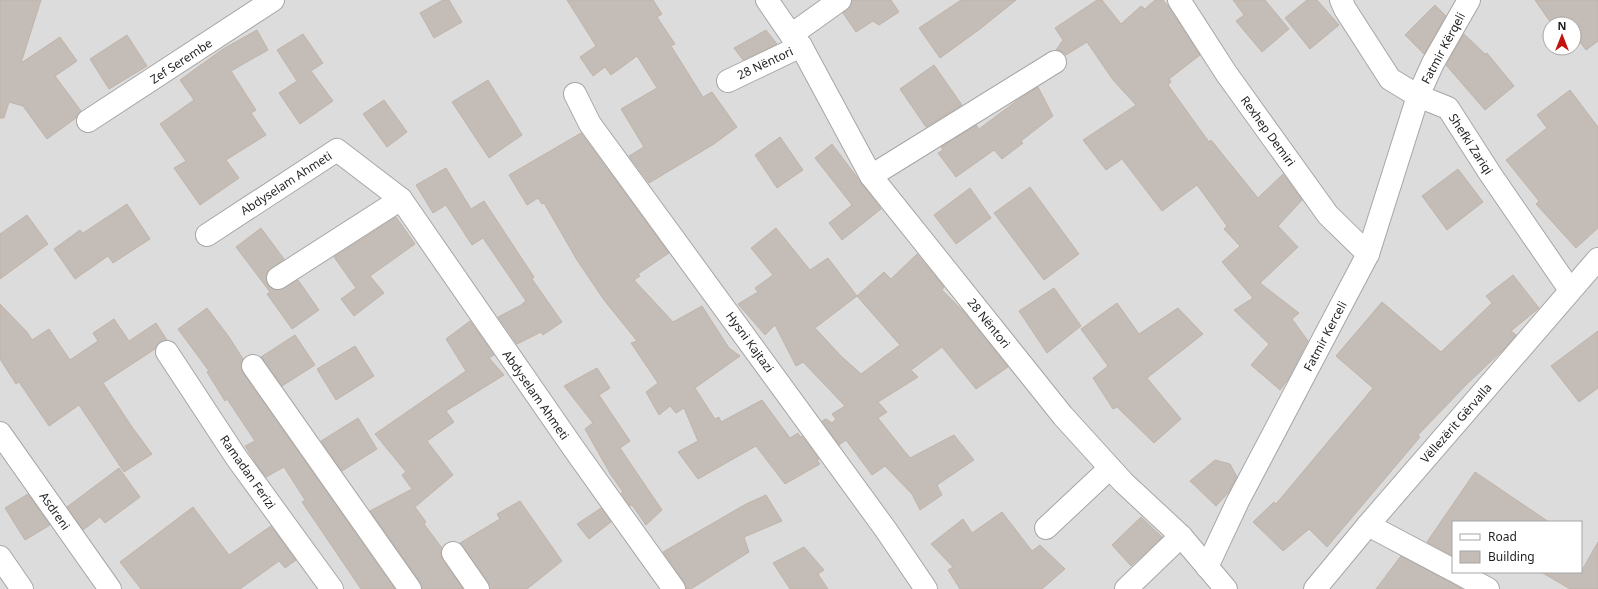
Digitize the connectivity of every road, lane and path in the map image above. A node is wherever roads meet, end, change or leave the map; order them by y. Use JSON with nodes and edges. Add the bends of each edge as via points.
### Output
{"nodes":[{"id":1,"x":273,"y":0,"type":"edge"},
{"id":2,"x":767,"y":0,"type":"edge"},
{"id":3,"x":840,"y":0,"type":"edge"},
{"id":4,"x":1179,"y":0,"type":"edge"},
{"id":5,"x":1341,"y":0,"type":"edge"},
{"id":6,"x":1469,"y":0,"type":"edge"},
{"id":7,"x":796,"y":40,"type":"junction"},
{"id":8,"x":1055,"y":62,"type":"dead end"},
{"id":9,"x":728,"y":81,"type":"dead end"},
{"id":10,"x":576,"y":94,"type":"dead end"},
{"id":11,"x":1418,"y":96,"type":"junction"},
{"id":12,"x":88,"y":121,"type":"dead end"},
{"id":13,"x":871,"y":176,"type":"junction"},
{"id":14,"x":401,"y":199,"type":"junction"},
{"id":15,"x":207,"y":235,"type":"dead end"},
{"id":16,"x":1368,"y":254,"type":"junction"},
{"id":17,"x":1598,"y":259,"type":"edge"},
{"id":18,"x":278,"y":278,"type":"dead end"},
{"id":19,"x":1570,"y":290,"type":"junction"},
{"id":20,"x":167,"y":352,"type":"dead end"},
{"id":21,"x":253,"y":366,"type":"dead end"},
{"id":22,"x":0,"y":433,"type":"edge"},
{"id":23,"x":1110,"y":468,"type":"junction"},
{"id":24,"x":1368,"y":525,"type":"junction"},
{"id":25,"x":1046,"y":528,"type":"dead end"},
{"id":26,"x":1181,"y":536,"type":"junction"},
{"id":27,"x":453,"y":553,"type":"dead end"},
{"id":28,"x":0,"y":557,"type":"edge"},
{"id":29,"x":1207,"y":567,"type":"junction"},
{"id":30,"x":1452,"y":569,"type":"edge"},
{"id":31,"x":1459,"y":573,"type":"edge"},
{"id":32,"x":22,"y":589,"type":"edge"},
{"id":33,"x":110,"y":589,"type":"edge"},
{"id":34,"x":332,"y":589,"type":"edge"},
{"id":35,"x":410,"y":589,"type":"edge"},
{"id":36,"x":478,"y":589,"type":"edge"},
{"id":37,"x":674,"y":589,"type":"edge"},
{"id":38,"x":926,"y":589,"type":"edge"},
{"id":39,"x":1126,"y":589,"type":"edge"},
{"id":40,"x":1226,"y":589,"type":"edge"},
{"id":41,"x":1315,"y":589,"type":"edge"},
{"id":42,"x":1488,"y":589,"type":"edge"}],
"edges":[{"from":1,"to":12,"type":"street","name":"Zef Serembe"},
{"from":2,"to":7,"type":"street","name":"28 Nëntori"},
{"from":3,"to":7,"type":"street","name":"28 Nëntori"},
{"from":4,"to":16,"type":"street","name":"Rexhep Demiri","via":[[1226,73],[1328,215]]},
{"from":5,"to":11,"type":"street","name":"Shefki Zariqi","via":[[1390,79]]},
{"from":6,"to":11,"type":"street","name":"Fatmir Kërqeli"},
{"from":7,"to":9,"type":"street","name":"28 Nëntori"},
{"from":7,"to":13,"type":"street","name":"28 Nëntori"},
{"from":8,"to":13,"type":"street"},
{"from":10,"to":38,"type":"street","name":"Hysni Kajtazi","via":[[590,124],[863,498]]},
{"from":11,"to":16,"type":"street","name":"Fatmir Kerceli"},
{"from":11,"to":19,"type":"street","name":"Shefki Zariqi","via":[[1448,108]]},
{"from":13,"to":23,"type":"street","name":"28 Nëntori","via":[[1063,416]]},
{"from":14,"to":15,"type":"street","name":"Abdyselam Ahmeti","via":[[337,150]]},
{"from":14,"to":18,"type":"street"},
{"from":14,"to":37,"type":"street","name":"Abdyselam Ahmeti"},
{"from":16,"to":29,"type":"street","name":"Fatmir Kerceli","via":[[1238,501]]},
{"from":17,"to":19,"type":"street","name":"Vëllezërit Gërvalla"},
{"from":19,"to":24,"type":"street","name":"Vëllezërit Gërvalla"},
{"from":20,"to":34,"type":"street","name":"Ramadan Ferizi","via":[[236,457]]},
{"from":21,"to":35,"type":"street"},
{"from":22,"to":33,"type":"street","name":"Asdreni"},
{"from":23,"to":25,"type":"street"},
{"from":23,"to":26,"type":"street","name":"28 Nëntori"},
{"from":24,"to":30,"type":"street"},
{"from":24,"to":41,"type":"street","name":"Vëllezërit Gërvalla"},
{"from":26,"to":29,"type":"street","name":"28 Nëntori"},
{"from":26,"to":39,"type":"street"},
{"from":27,"to":36,"type":"street"},
{"from":28,"to":32,"type":"street"},
{"from":29,"to":40,"type":"street","name":"28 Nëntori"},
{"from":31,"to":42,"type":"street"}]}
